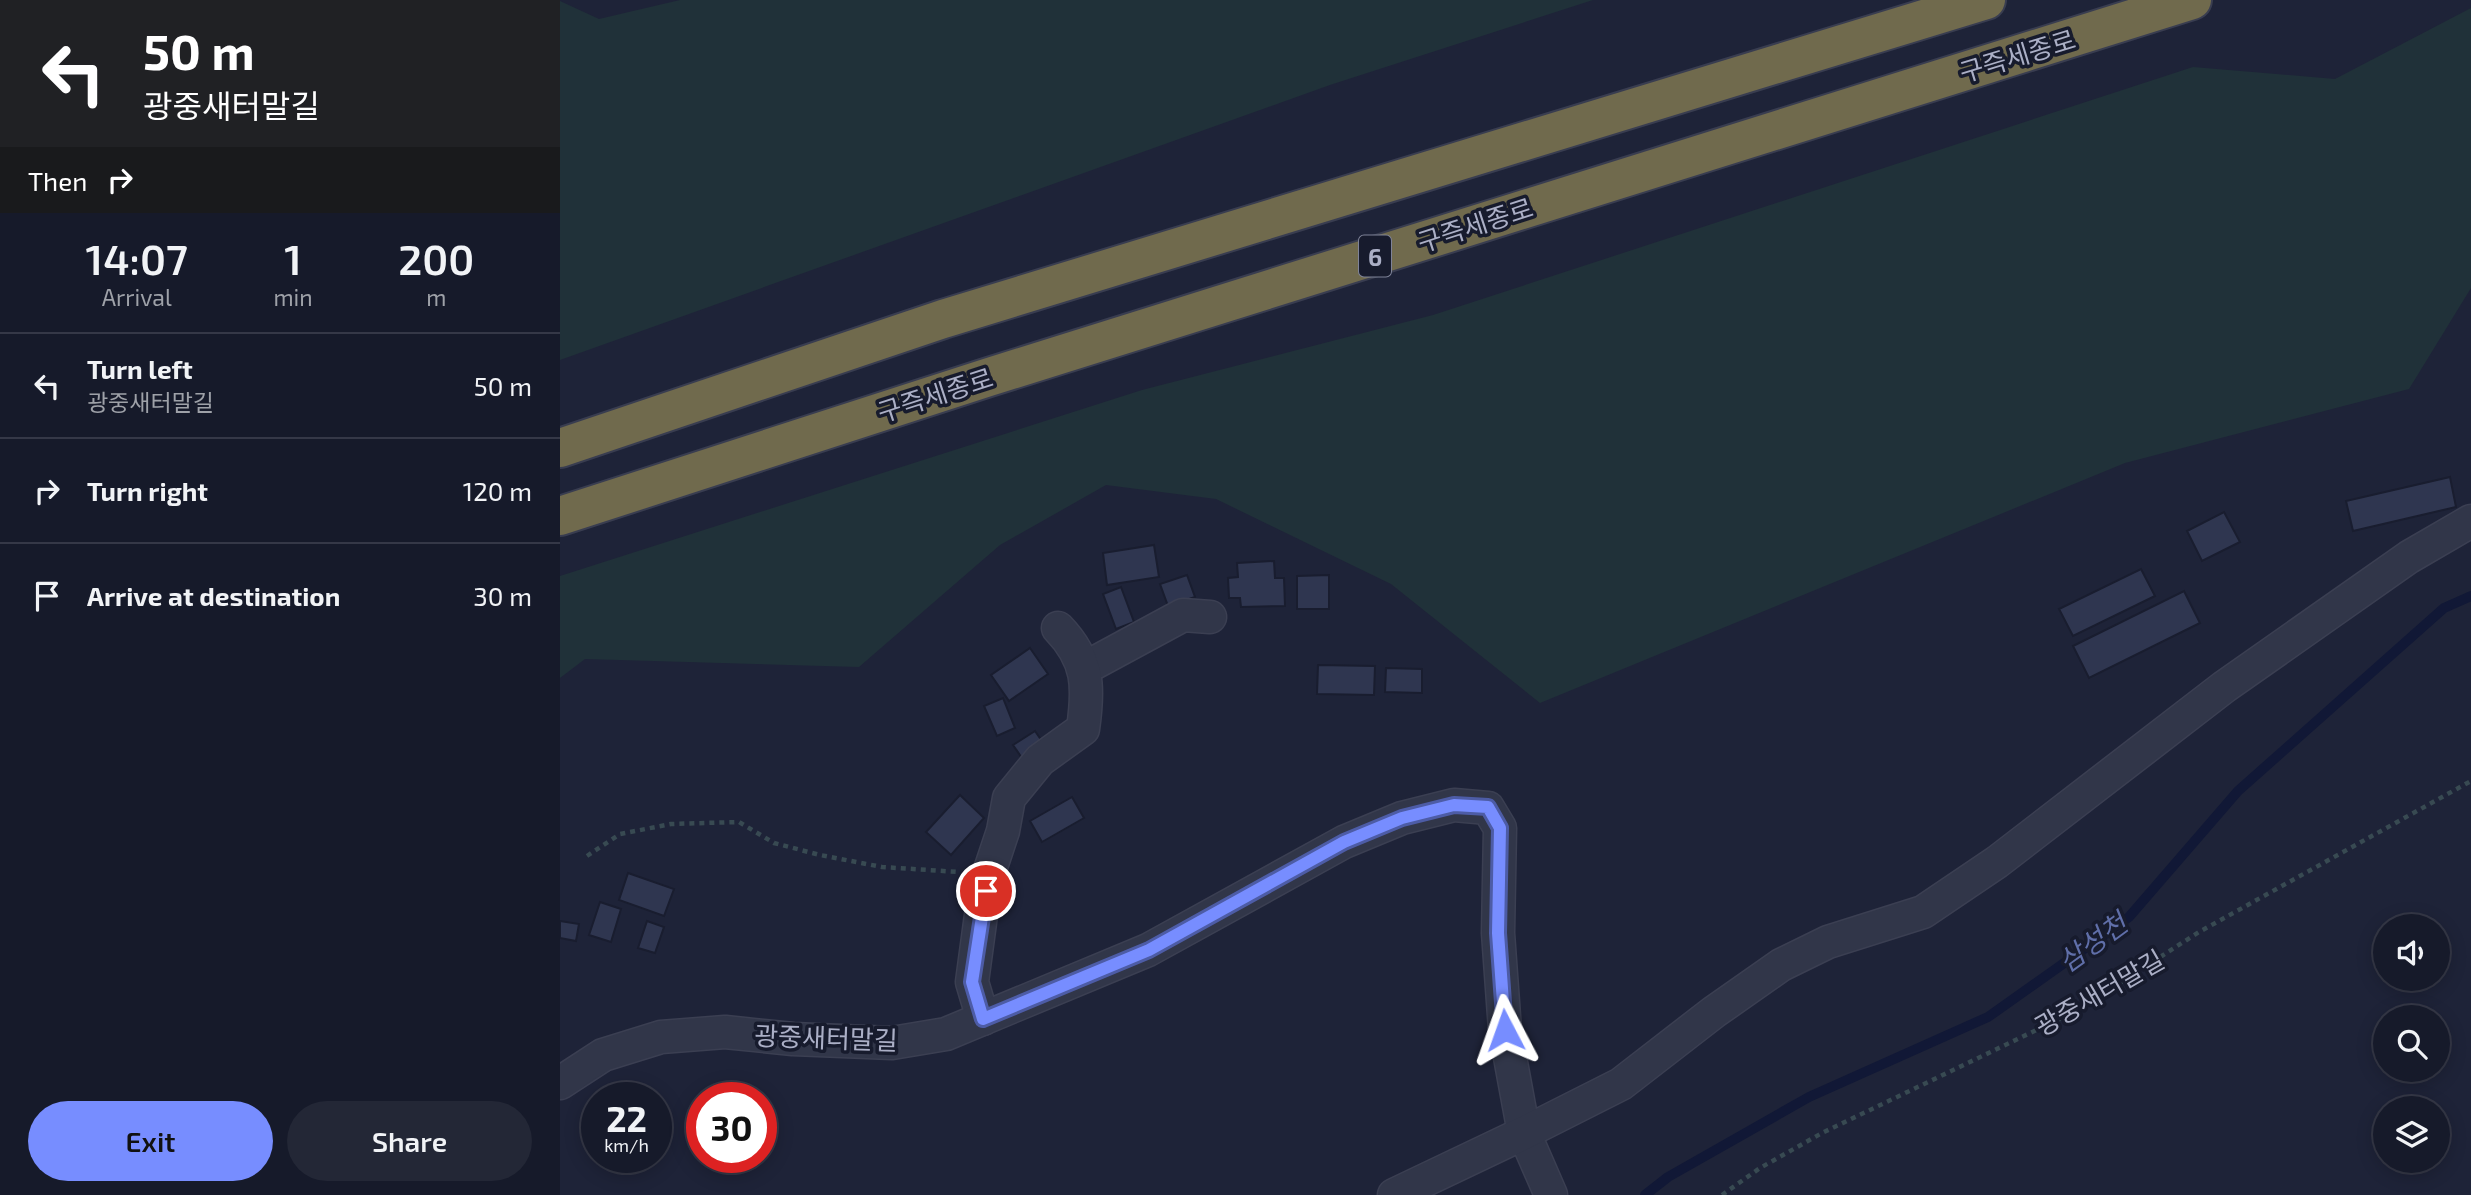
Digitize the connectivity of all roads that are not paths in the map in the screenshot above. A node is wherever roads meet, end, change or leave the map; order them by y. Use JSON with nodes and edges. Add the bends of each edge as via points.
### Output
{"nodes":[{"id":1,"x":1986,"y":0,"type":"edge"},
{"id":2,"x":2192,"y":0,"type":"edge"},
{"id":3,"x":560,"y":448,"type":"edge"},
{"id":4,"x":560,"y":516,"type":"edge"},
{"id":5,"x":2471,"y":521,"type":"edge"},
{"id":6,"x":1210,"y":617,"type":"dead end"},
{"id":7,"x":1058,"y":628,"type":"dead end"},
{"id":8,"x":1084,"y":668,"type":"junction"},
{"id":9,"x":983,"y":1019,"type":"junction"},
{"id":10,"x":560,"y":1083,"type":"edge"},
{"id":11,"x":1524,"y":1133,"type":"junction"},
{"id":12,"x":1394,"y":1195,"type":"edge"},
{"id":13,"x":1551,"y":1195,"type":"edge"}],
"edges":[{"from":1,"to":3,"type":"highway","via":[[956,314]]},
{"from":2,"to":4,"type":"highway","name":"구즉세종로","number":"6"},
{"from":5,"to":11,"type":"street","via":[[2409,557],[2224,687],[1997,862],[1923,912],[1828,942],[1781,965],[1620,1084]]},
{"from":6,"to":8,"type":"street","via":[[1183,615]]},
{"from":7,"to":8,"type":"street","via":[[1070,640]]},
{"from":8,"to":9,"type":"street","via":[[1087,704],[1083,729],[1040,760],[1009,798],[981,915],[972,982]]},
{"from":9,"to":10,"type":"street","name":"광중새터말길","via":[[946,1034],[892,1043],[725,1032],[661,1037],[603,1055]]},
{"from":9,"to":11,"type":"street","name":"광중새터말길","via":[[1149,950],[1344,842],[1402,818],[1454,805],[1488,807],[1500,828],[1498,933],[1505,1030]]},
{"from":11,"to":12,"type":"street"},
{"from":11,"to":13,"type":"street","name":"광중새터말길"}]}
